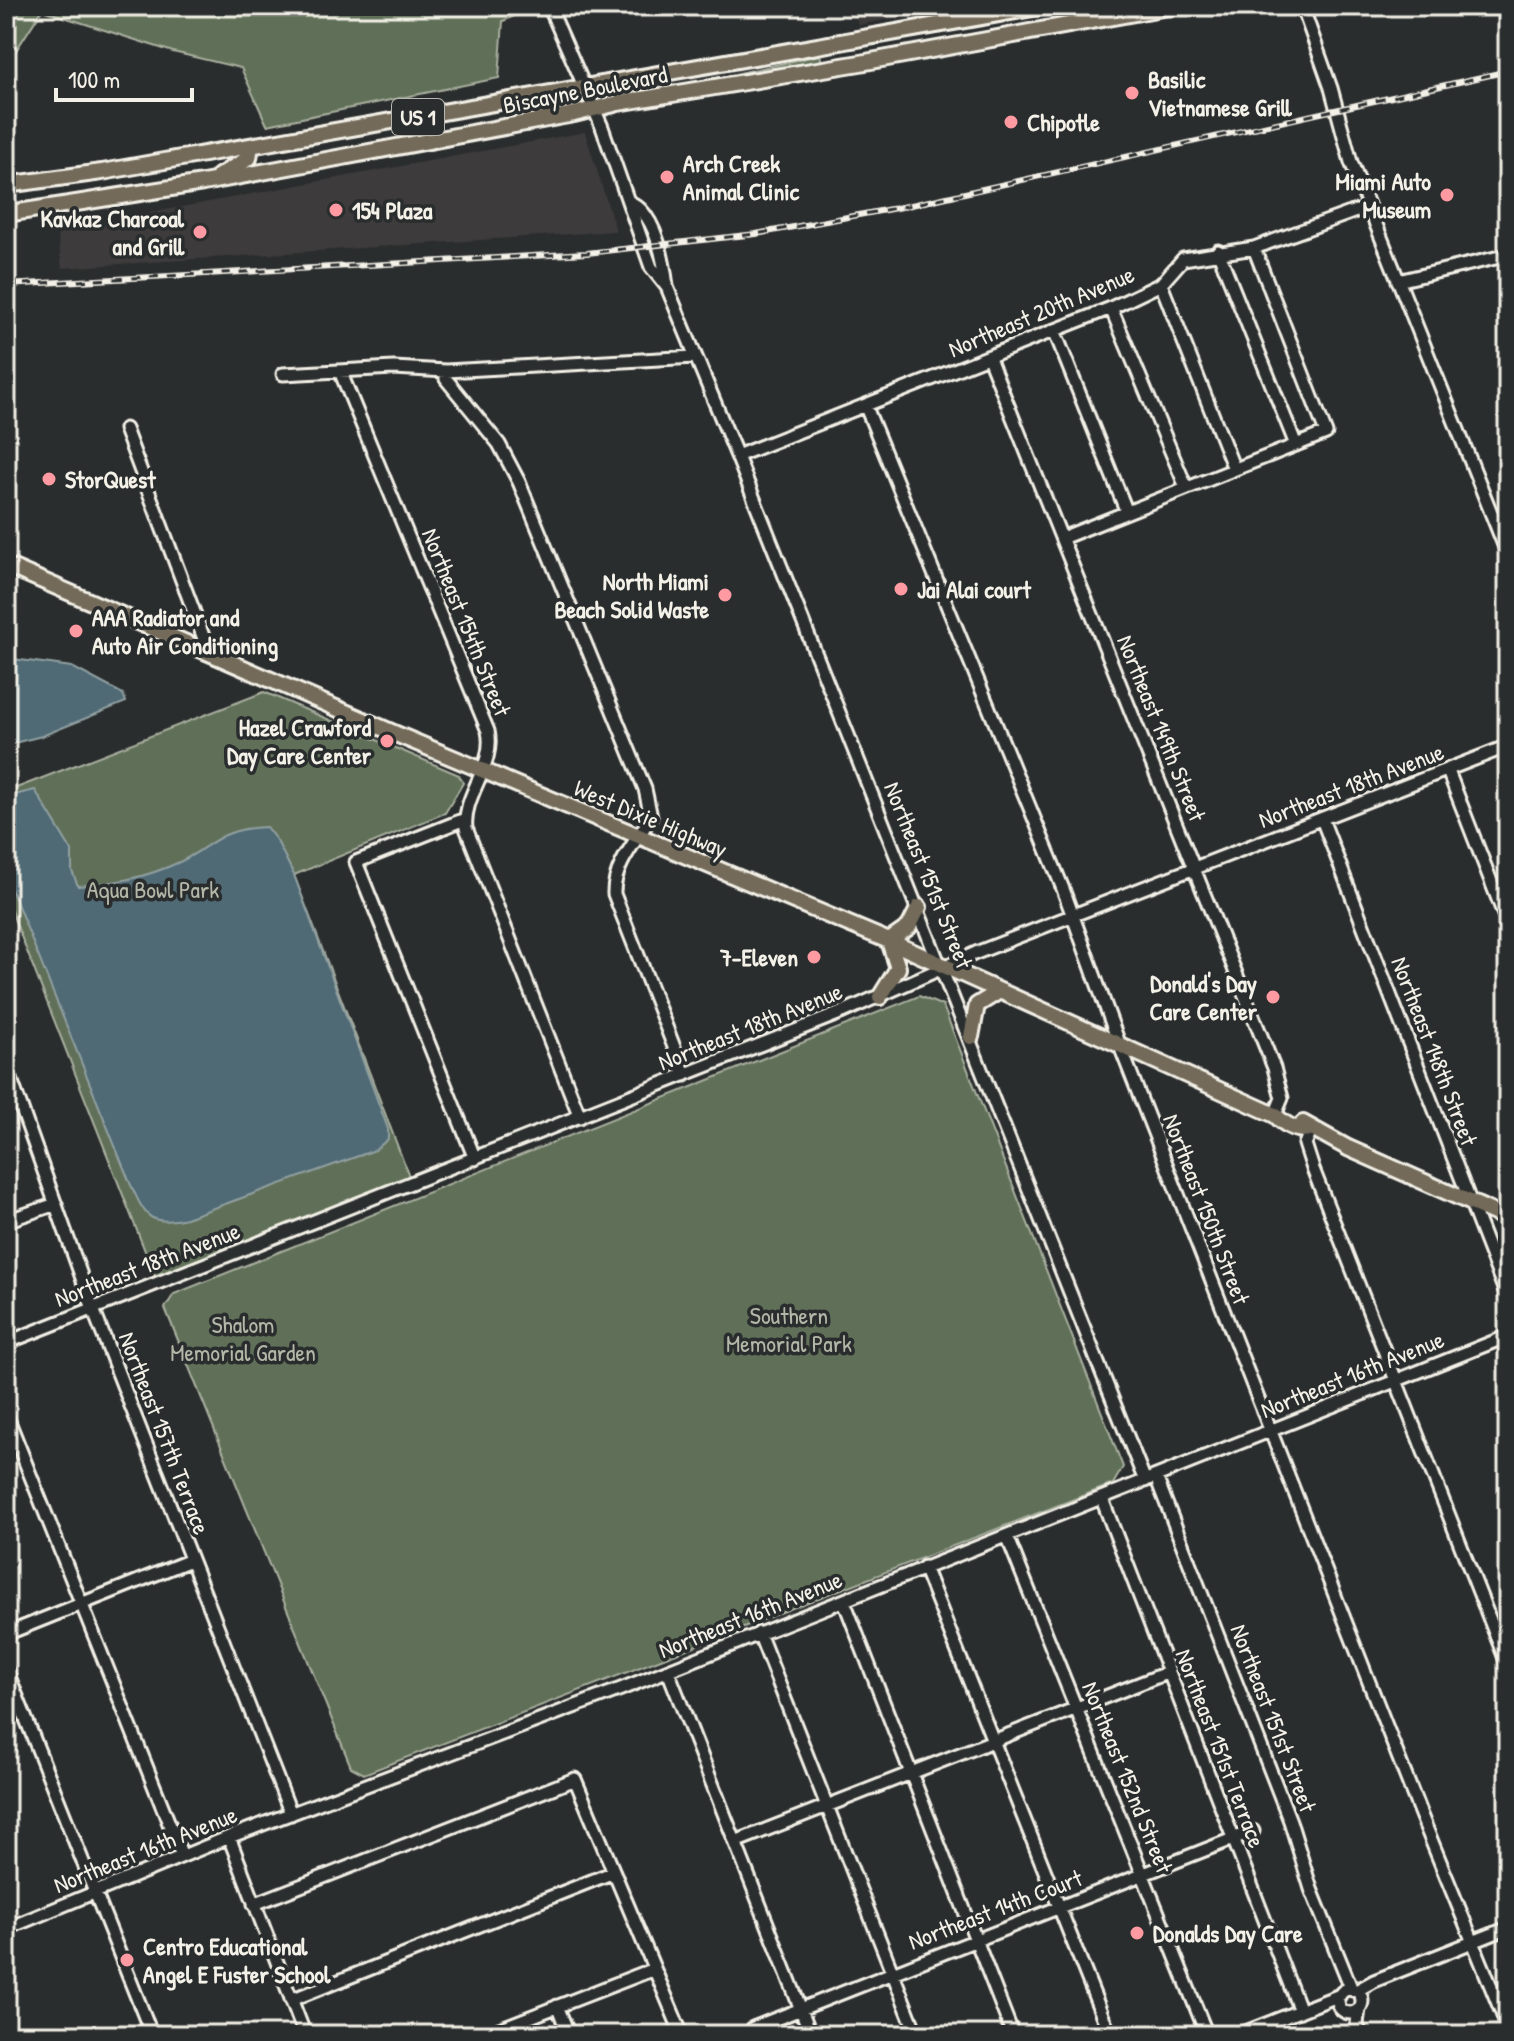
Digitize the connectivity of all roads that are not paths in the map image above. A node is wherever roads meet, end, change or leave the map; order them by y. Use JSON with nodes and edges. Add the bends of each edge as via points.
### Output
{"nodes":[{"id":1,"x":549,"y":6,"type":"edge"},
{"id":2,"x":1044,"y":6,"type":"edge"},
{"id":3,"x":1105,"y":6,"type":"edge"},
{"id":4,"x":1173,"y":6,"type":"edge"},
{"id":5,"x":1302,"y":6,"type":"edge"},
{"id":6,"x":1122,"y":11,"type":"edge"},
{"id":7,"x":1067,"y":25,"type":"junction"},
{"id":8,"x":855,"y":41,"type":"junction"},
{"id":9,"x":860,"y":63,"type":"junction"},
{"id":10,"x":585,"y":87,"type":"junction"},
{"id":11,"x":592,"y":108,"type":"junction"},
{"id":12,"x":251,"y":146,"type":"junction"},
{"id":13,"x":208,"y":182,"type":"junction"},
{"id":14,"x":6,"y":185,"type":"edge"},
{"id":15,"x":1356,"y":211,"type":"dead end"},
{"id":16,"x":6,"y":214,"type":"edge"},
{"id":17,"x":1254,"y":248,"type":"junction"},
{"id":18,"x":1218,"y":251,"type":"junction"},
{"id":19,"x":1508,"y":255,"type":"edge"},
{"id":20,"x":1398,"y":281,"type":"junction"},
{"id":21,"x":1161,"y":284,"type":"junction"},
{"id":22,"x":1111,"y":308,"type":"junction"},
{"id":23,"x":1054,"y":330,"type":"junction"},
{"id":24,"x":695,"y":357,"type":"junction"},
{"id":25,"x":989,"y":358,"type":"junction"},
{"id":26,"x":340,"y":371,"type":"junction"},
{"id":27,"x":446,"y":371,"type":"junction"},
{"id":28,"x":283,"y":374,"type":"dead end"},
{"id":29,"x":866,"y":407,"type":"junction"},
{"id":30,"x":125,"y":429,"type":"dead end"},
{"id":31,"x":1296,"y":445,"type":"junction"},
{"id":32,"x":737,"y":456,"type":"junction"},
{"id":33,"x":1234,"y":469,"type":"junction"},
{"id":34,"x":1186,"y":487,"type":"junction"},
{"id":35,"x":1126,"y":510,"type":"junction"},
{"id":36,"x":1062,"y":538,"type":"junction"},
{"id":37,"x":1508,"y":555,"type":"edge"},
{"id":38,"x":6,"y":565,"type":"edge"},
{"id":39,"x":209,"y":652,"type":"junction"},
{"id":40,"x":1508,"y":746,"type":"edge"},
{"id":41,"x":482,"y":769,"type":"junction"},
{"id":42,"x":1448,"y":771,"type":"junction"},
{"id":43,"x":465,"y":819,"type":"junction"},
{"id":44,"x":1322,"y":819,"type":"junction"},
{"id":45,"x":639,"y":836,"type":"junction"},
{"id":46,"x":1195,"y":868,"type":"junction"},
{"id":47,"x":919,"y":907,"type":"junction"},
{"id":48,"x":1073,"y":916,"type":"junction"},
{"id":49,"x":1508,"y":925,"type":"edge"},
{"id":50,"x":889,"y":941,"type":"junction"},
{"id":51,"x":943,"y":967,"type":"junction"},
{"id":52,"x":998,"y":992,"type":"junction"},
{"id":53,"x":880,"y":997,"type":"junction"},
{"id":54,"x":971,"y":1037,"type":"junction"},
{"id":55,"x":1120,"y":1046,"type":"junction"},
{"id":56,"x":6,"y":1065,"type":"edge"},
{"id":57,"x":685,"y":1075,"type":"junction"},
{"id":58,"x":1276,"y":1116,"type":"junction"},
{"id":59,"x":580,"y":1117,"type":"junction"},
{"id":60,"x":1310,"y":1129,"type":"junction"},
{"id":61,"x":475,"y":1159,"type":"junction"},
{"id":62,"x":1470,"y":1202,"type":"junction"},
{"id":63,"x":56,"y":1204,"type":"junction"},
{"id":64,"x":1508,"y":1219,"type":"edge"},
{"id":65,"x":6,"y":1221,"type":"edge"},
{"id":66,"x":1508,"y":1299,"type":"edge"},
{"id":67,"x":93,"y":1309,"type":"junction"},
{"id":68,"x":1508,"y":1336,"type":"edge"},
{"id":69,"x":6,"y":1343,"type":"edge"},
{"id":70,"x":1396,"y":1381,"type":"junction"},
{"id":71,"x":6,"y":1414,"type":"edge"},
{"id":72,"x":1271,"y":1430,"type":"junction"},
{"id":73,"x":1150,"y":1479,"type":"junction"},
{"id":74,"x":1102,"y":1499,"type":"junction"},
{"id":75,"x":1007,"y":1536,"type":"junction"},
{"id":76,"x":191,"y":1560,"type":"junction"},
{"id":77,"x":924,"y":1567,"type":"junction"},
{"id":78,"x":844,"y":1601,"type":"junction"},
{"id":79,"x":82,"y":1604,"type":"junction"},
{"id":80,"x":759,"y":1633,"type":"junction"},
{"id":81,"x":6,"y":1634,"type":"edge"},
{"id":82,"x":1508,"y":1666,"type":"edge"},
{"id":83,"x":6,"y":1669,"type":"edge"},
{"id":84,"x":668,"y":1671,"type":"junction"},
{"id":85,"x":1169,"y":1672,"type":"junction"},
{"id":86,"x":1076,"y":1708,"type":"junction"},
{"id":87,"x":993,"y":1741,"type":"junction"},
{"id":88,"x":911,"y":1773,"type":"junction"},
{"id":89,"x":827,"y":1806,"type":"junction"},
{"id":90,"x":291,"y":1814,"type":"junction"},
{"id":91,"x":1253,"y":1831,"type":"dead end"},
{"id":92,"x":229,"y":1837,"type":"junction"},
{"id":93,"x":1232,"y":1840,"type":"junction"},
{"id":94,"x":735,"y":1842,"type":"junction"},
{"id":95,"x":182,"y":1856,"type":"junction"},
{"id":96,"x":614,"y":1872,"type":"junction"},
{"id":97,"x":1144,"y":1874,"type":"junction"},
{"id":98,"x":95,"y":1894,"type":"junction"},
{"id":99,"x":254,"y":1904,"type":"junction"},
{"id":100,"x":1059,"y":1907,"type":"junction"},
{"id":101,"x":1508,"y":1928,"type":"edge"},
{"id":102,"x":6,"y":1929,"type":"edge"},
{"id":103,"x":977,"y":1940,"type":"junction"},
{"id":104,"x":1474,"y":1941,"type":"junction"},
{"id":105,"x":654,"y":1969,"type":"junction"},
{"id":106,"x":892,"y":1973,"type":"junction"},
{"id":107,"x":1352,"y":1997,"type":"junction"},
{"id":108,"x":291,"y":2000,"type":"junction"},
{"id":109,"x":557,"y":2006,"type":"junction"},
{"id":110,"x":800,"y":2009,"type":"junction"},
{"id":111,"x":1306,"y":2010,"type":"junction"},
{"id":112,"x":1344,"y":2012,"type":"junction"},
{"id":113,"x":753,"y":2028,"type":"dead end"},
{"id":114,"x":1508,"y":2028,"type":"edge"},
{"id":115,"x":1359,"y":2030,"type":"edge"},
{"id":116,"x":152,"y":2035,"type":"edge"},
{"id":117,"x":305,"y":2035,"type":"edge"},
{"id":118,"x":484,"y":2035,"type":"edge"},
{"id":119,"x":569,"y":2035,"type":"edge"},
{"id":120,"x":682,"y":2035,"type":"edge"},
{"id":121,"x":811,"y":2035,"type":"edge"},
{"id":122,"x":917,"y":2035,"type":"edge"},
{"id":123,"x":1013,"y":2035,"type":"edge"},
{"id":124,"x":1110,"y":2035,"type":"edge"},
{"id":125,"x":1207,"y":2035,"type":"edge"},
{"id":126,"x":1238,"y":2035,"type":"edge"}],
"edges":[{"from":1,"to":10,"type":"street","name":"Northeast 151st Street"},
{"from":2,"to":8,"type":"main road","name":"Biscayne Boulevard","number":"US 1"},
{"from":3,"to":7,"type":"main road"},
{"from":4,"to":6,"type":"main road","name":"Biscayne Boulevard","number":"US 1"},
{"from":5,"to":20,"type":"street","via":[[1351,162]]},
{"from":6,"to":7,"type":"main road","name":"Biscayne Boulevard","number":"US 1"},
{"from":7,"to":9,"type":"main road","name":"Biscayne Boulevard","number":"US 1"},
{"from":8,"to":9,"type":"main road"},
{"from":8,"to":10,"type":"main road","name":"Biscayne Boulevard","number":"US 1"},
{"from":9,"to":11,"type":"main road","name":"Biscayne Boulevard","number":"US 1"},
{"from":10,"to":11,"type":"street","name":"Northeast 151st Street"},
{"from":10,"to":12,"type":"main road","name":"Biscayne Boulevard","number":"US 1"},
{"from":11,"to":13,"type":"main road","name":"Biscayne Boulevard","number":"US 1"},
{"from":11,"to":24,"type":"street","name":"Northeast 151st Street","via":[[630,202],[646,216]]},
{"from":12,"to":13,"type":"main road","via":[[249,158]]},
{"from":12,"to":14,"type":"main road","name":"Biscayne Boulevard","number":"US 1"},
{"from":13,"to":16,"type":"main road","name":"Biscayne Boulevard","number":"US 1"},
{"from":15,"to":17,"type":"street","name":"Northeast 20th Avenue"},
{"from":17,"to":18,"type":"street","name":"Northeast 20th Avenue"},
{"from":17,"to":31,"type":"street","via":[[1326,433]]},
{"from":18,"to":21,"type":"street","name":"Northeast 20th Avenue","via":[[1183,259]]},
{"from":18,"to":31,"type":"street"},
{"from":19,"to":20,"type":"street"},
{"from":20,"to":37,"type":"street"},
{"from":21,"to":22,"type":"street","name":"Northeast 20th Avenue"},
{"from":21,"to":33,"type":"street"},
{"from":22,"to":23,"type":"street","name":"Northeast 20th Avenue"},
{"from":22,"to":34,"type":"street"},
{"from":23,"to":25,"type":"street","name":"Northeast 20th Avenue"},
{"from":23,"to":35,"type":"street"},
{"from":24,"to":27,"type":"street"},
{"from":24,"to":32,"type":"street","name":"Northeast 151st Street"},
{"from":25,"to":29,"type":"street","name":"Northeast 20th Avenue"},
{"from":25,"to":36,"type":"street","name":"Northeast 149th Street"},
{"from":26,"to":27,"type":"street"},
{"from":26,"to":28,"type":"street"},
{"from":26,"to":41,"type":"street","name":"Northeast 154th Street","via":[[488,731]]},
{"from":27,"to":45,"type":"street","via":[[457,395],[499,444],[524,494],[645,789],[652,813]]},
{"from":29,"to":32,"type":"street","name":"Northeast 20th Avenue"},
{"from":29,"to":48,"type":"street","name":"Northeast 150th Street"},
{"from":30,"to":39,"type":"street"},
{"from":31,"to":33,"type":"street"},
{"from":32,"to":47,"type":"street","name":"Northeast 151st Street"},
{"from":33,"to":34,"type":"street"},
{"from":34,"to":35,"type":"street"},
{"from":35,"to":36,"type":"street"},
{"from":36,"to":46,"type":"street","name":"Northeast 149th Street"},
{"from":38,"to":39,"type":"main road","name":"West Dixie Highway"},
{"from":39,"to":41,"type":"main road","name":"West Dixie Highway"},
{"from":40,"to":42,"type":"street","name":"Northeast 18th Avenue"},
{"from":41,"to":43,"type":"street","name":"Northeast 154th Street"},
{"from":41,"to":45,"type":"main road","name":"West Dixie Highway"},
{"from":42,"to":44,"type":"street","name":"Northeast 18th Avenue"},
{"from":42,"to":49,"type":"street"},
{"from":43,"to":59,"type":"street"},
{"from":43,"to":61,"type":"street","via":[[356,862]]},
{"from":44,"to":46,"type":"street","name":"Northeast 18th Avenue"},
{"from":44,"to":62,"type":"street","name":"Northeast 148th Street"},
{"from":45,"to":50,"type":"main road","name":"West Dixie Highway"},
{"from":45,"to":57,"type":"street","via":[[615,881],[614,894]]},
{"from":46,"to":48,"type":"street","name":"Northeast 18th Avenue"},
{"from":46,"to":58,"type":"street","name":"Northeast 149th Street","via":[[1274,1068],[1282,1098]]},
{"from":47,"to":50,"type":"main road","via":[[909,927]]},
{"from":47,"to":51,"type":"street","name":"Northeast 151st Street"},
{"from":48,"to":51,"type":"street","name":"Northeast 18th Avenue"},
{"from":48,"to":55,"type":"street","name":"Northeast 150th Street"},
{"from":50,"to":51,"type":"main road","name":"West Dixie Highway"},
{"from":50,"to":53,"type":"main road","via":[[898,968]]},
{"from":51,"to":52,"type":"main road","name":"West Dixie Highway"},
{"from":51,"to":53,"type":"street","name":"Northeast 18th Avenue"},
{"from":51,"to":54,"type":"street","name":"Northeast 151st Street"},
{"from":52,"to":54,"type":"main road","via":[[977,1005]]},
{"from":52,"to":55,"type":"main road","name":"West Dixie Highway"},
{"from":53,"to":57,"type":"street","name":"Northeast 18th Avenue"},
{"from":54,"to":73,"type":"street","name":"Northeast 151st Street"},
{"from":55,"to":58,"type":"main road","name":"West Dixie Highway"},
{"from":55,"to":72,"type":"street","name":"Northeast 150th Street"},
{"from":56,"to":63,"type":"street","name":"Northeast 157th Terrace"},
{"from":57,"to":59,"type":"street","name":"Northeast 18th Avenue"},
{"from":58,"to":60,"type":"main road","name":"West Dixie Highway","via":[[1292,1127]]},
{"from":59,"to":61,"type":"street","name":"Northeast 18th Avenue"},
{"from":60,"to":62,"type":"main road","name":"West Dixie Highway"},
{"from":60,"to":70,"type":"street","via":[[1305,1144],[1313,1169]]},
{"from":61,"to":67,"type":"street","name":"Northeast 18th Avenue"},
{"from":62,"to":64,"type":"main road","name":"West Dixie Highway"},
{"from":62,"to":66,"type":"street","name":"Northeast 148th Street"},
{"from":63,"to":65,"type":"street"},
{"from":63,"to":67,"type":"street","name":"Northeast 157th Terrace"},
{"from":67,"to":69,"type":"street","name":"Northeast 18th Avenue"},
{"from":67,"to":76,"type":"street","name":"Northeast 157th Terrace"},
{"from":68,"to":70,"type":"street","name":"Northeast 16th Avenue"},
{"from":70,"to":72,"type":"street","name":"Northeast 16th Avenue"},
{"from":70,"to":82,"type":"street"},
{"from":71,"to":79,"type":"street"},
{"from":72,"to":73,"type":"street","name":"Northeast 16th Avenue"},
{"from":72,"to":104,"type":"street","name":"Northeast 150th Street"},
{"from":73,"to":74,"type":"street","name":"Northeast 16th Avenue"},
{"from":73,"to":107,"type":"street","name":"Northeast 151st Street","via":[[1290,1821]]},
{"from":74,"to":75,"type":"street","name":"Northeast 16th Avenue"},
{"from":74,"to":85,"type":"street","name":"Northeast 151st Terrace"},
{"from":75,"to":77,"type":"street","name":"Northeast 16th Avenue"},
{"from":75,"to":86,"type":"street","name":"Northeast 152nd Street"},
{"from":76,"to":79,"type":"street"},
{"from":76,"to":90,"type":"street","name":"Northeast 157th Terrace"},
{"from":77,"to":78,"type":"street","name":"Northeast 16th Avenue"},
{"from":77,"to":87,"type":"street"},
{"from":78,"to":80,"type":"street","name":"Northeast 16th Avenue"},
{"from":78,"to":88,"type":"street"},
{"from":79,"to":81,"type":"street"},
{"from":79,"to":95,"type":"street"},
{"from":80,"to":84,"type":"street","name":"Northeast 16th Avenue"},
{"from":80,"to":89,"type":"street"},
{"from":83,"to":98,"type":"street"},
{"from":84,"to":90,"type":"street","name":"Northeast 16th Avenue"},
{"from":84,"to":94,"type":"street"},
{"from":85,"to":86,"type":"street"},
{"from":85,"to":93,"type":"street","name":"Northeast 151st Terrace"},
{"from":86,"to":87,"type":"street"},
{"from":86,"to":97,"type":"street","name":"Northeast 152nd Street"},
{"from":87,"to":88,"type":"street"},
{"from":87,"to":100,"type":"street"},
{"from":88,"to":89,"type":"street"},
{"from":88,"to":103,"type":"street"},
{"from":89,"to":94,"type":"street"},
{"from":89,"to":106,"type":"street"},
{"from":90,"to":92,"type":"street","name":"Northeast 16th Avenue"},
{"from":91,"to":93,"type":"street","name":"Northeast 14th Court"},
{"from":92,"to":95,"type":"street","name":"Northeast 16th Avenue"},
{"from":92,"to":99,"type":"street"},
{"from":93,"to":97,"type":"street","name":"Northeast 14th Court"},
{"from":93,"to":111,"type":"street","name":"Northeast 151st Terrace"},
{"from":94,"to":110,"type":"street"},
{"from":95,"to":98,"type":"street","name":"Northeast 16th Avenue"},
{"from":96,"to":99,"type":"street","via":[[575,1779]]},
{"from":96,"to":105,"type":"street"},
{"from":96,"to":108,"type":"street"},
{"from":97,"to":100,"type":"street","name":"Northeast 14th Court"},
{"from":97,"to":125,"type":"street","name":"Northeast 152nd Street"},
{"from":98,"to":102,"type":"street","name":"Northeast 16th Avenue"},
{"from":98,"to":116,"type":"street"},
{"from":99,"to":108,"type":"street"},
{"from":100,"to":103,"type":"street","name":"Northeast 14th Court"},
{"from":100,"to":124,"type":"street"},
{"from":101,"to":104,"type":"street"},
{"from":103,"to":106,"type":"street","name":"Northeast 14th Court"},
{"from":103,"to":123,"type":"street"},
{"from":104,"to":107,"type":"street"},
{"from":104,"to":114,"type":"street","name":"Northeast 150th Street"},
{"from":105,"to":109,"type":"street"},
{"from":105,"to":120,"type":"street"},
{"from":106,"to":110,"type":"street","name":"Northeast 14th Court"},
{"from":106,"to":122,"type":"street"},
{"from":107,"to":111,"type":"street"},
{"from":107,"to":112,"type":"street"},
{"from":107,"to":112,"type":"street","via":[[1338,2003]]},
{"from":107,"to":115,"type":"street","name":"Northeast 151st Street"},
{"from":108,"to":117,"type":"street"},
{"from":109,"to":118,"type":"street"},
{"from":109,"to":119,"type":"street"},
{"from":110,"to":113,"type":"street","name":"Northeast 14th Court"},
{"from":110,"to":121,"type":"street"},
{"from":111,"to":112,"type":"street"},
{"from":111,"to":126,"type":"street"},
{"from":112,"to":115,"type":"street","name":"Northeast 151st Street"}]}
